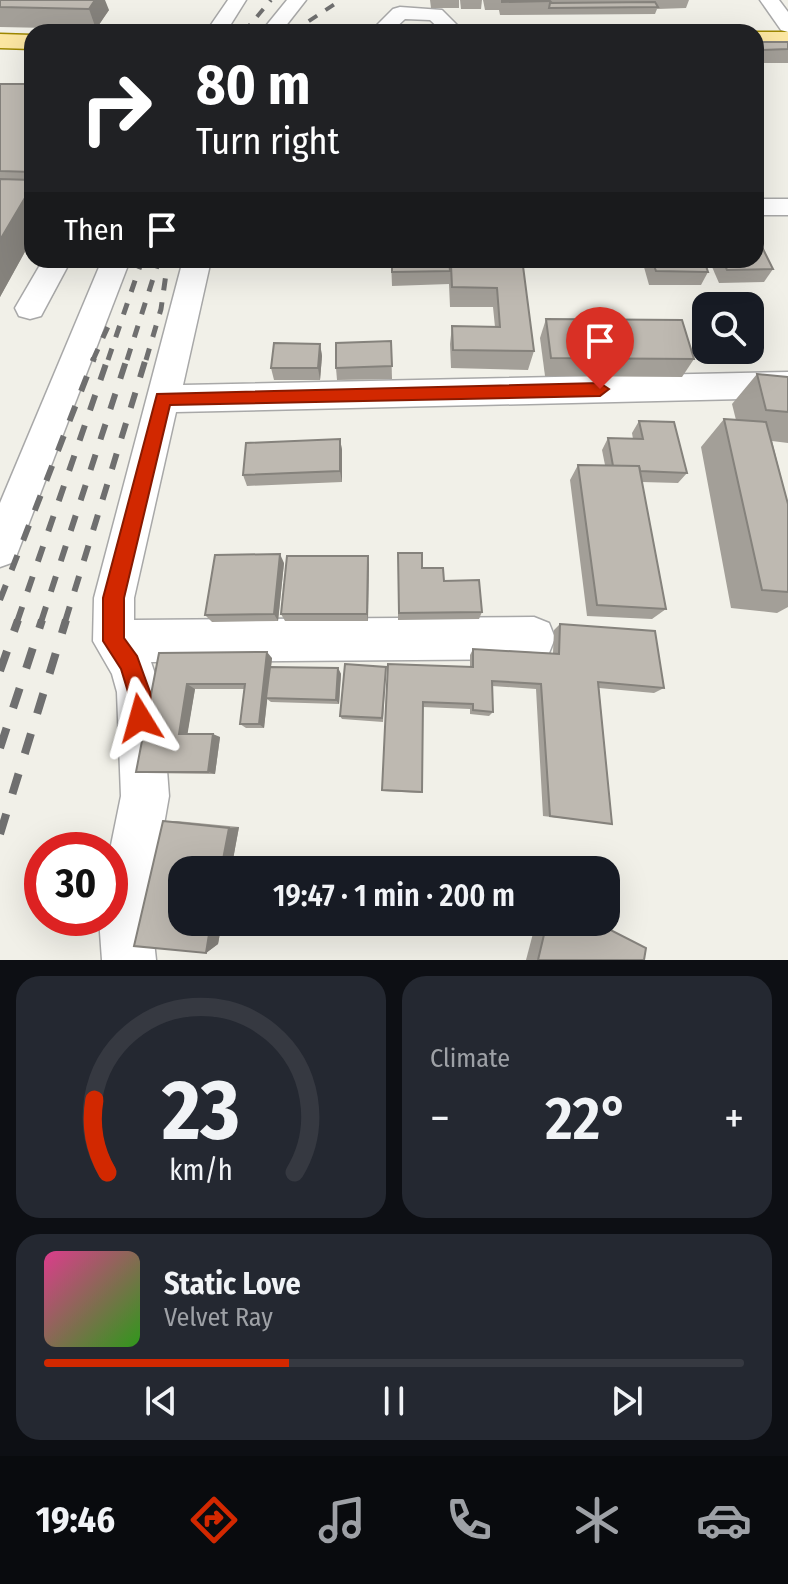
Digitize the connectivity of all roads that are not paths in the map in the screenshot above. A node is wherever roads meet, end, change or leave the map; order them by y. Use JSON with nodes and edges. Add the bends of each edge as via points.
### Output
{"nodes":[{"id":1,"x":237,"y":0,"type":"edge"},
{"id":2,"x":297,"y":0,"type":"edge"},
{"id":3,"x":769,"y":0,"type":"edge"},
{"id":4,"x":221,"y":24,"type":"edge"},
{"id":5,"x":278,"y":24,"type":"edge"},
{"id":6,"x":388,"y":24,"type":"edge"},
{"id":7,"x":446,"y":24,"type":"edge"},
{"id":8,"x":788,"y":26,"type":"edge"},
{"id":9,"x":764,"y":39,"type":"edge"},
{"id":10,"x":788,"y":39,"type":"edge"},
{"id":11,"x":0,"y":41,"type":"edge"},
{"id":12,"x":24,"y":42,"type":"edge"},
{"id":13,"x":764,"y":207,"type":"edge"},
{"id":14,"x":788,"y":207,"type":"edge"},
{"id":15,"x":52,"y":268,"type":"edge"},
{"id":16,"x":113,"y":268,"type":"edge"},
{"id":17,"x":195,"y":268,"type":"edge"},
{"id":18,"x":30,"y":308,"type":"dead end"},
{"id":19,"x":788,"y":385,"type":"edge"},
{"id":20,"x":163,"y":399,"type":"junction"},
{"id":21,"x":0,"y":549,"type":"edge"},
{"id":22,"x":534,"y":638,"type":"dead end"},
{"id":23,"x":114,"y":641,"type":"junction"},
{"id":24,"x":129,"y":960,"type":"edge"}],
"edges":[{"from":1,"to":4,"type":"street"},
{"from":2,"to":5,"type":"street"},
{"from":3,"to":8,"type":"street"},
{"from":6,"to":7,"type":"street","via":[[400,13],[435,14]]},
{"from":9,"to":10,"type":"main road"},
{"from":11,"to":12,"type":"main road"},
{"from":13,"to":14,"type":"street"},
{"from":15,"to":18,"type":"street"},
{"from":16,"to":21,"type":"street"},
{"from":17,"to":20,"type":"street"},
{"from":19,"to":20,"type":"street"},
{"from":20,"to":23,"type":"street","via":[[114,598]]},
{"from":22,"to":23,"type":"street"},
{"from":23,"to":24,"type":"street","via":[[130,663],[139,692],[145,796],[124,904]]}]}
